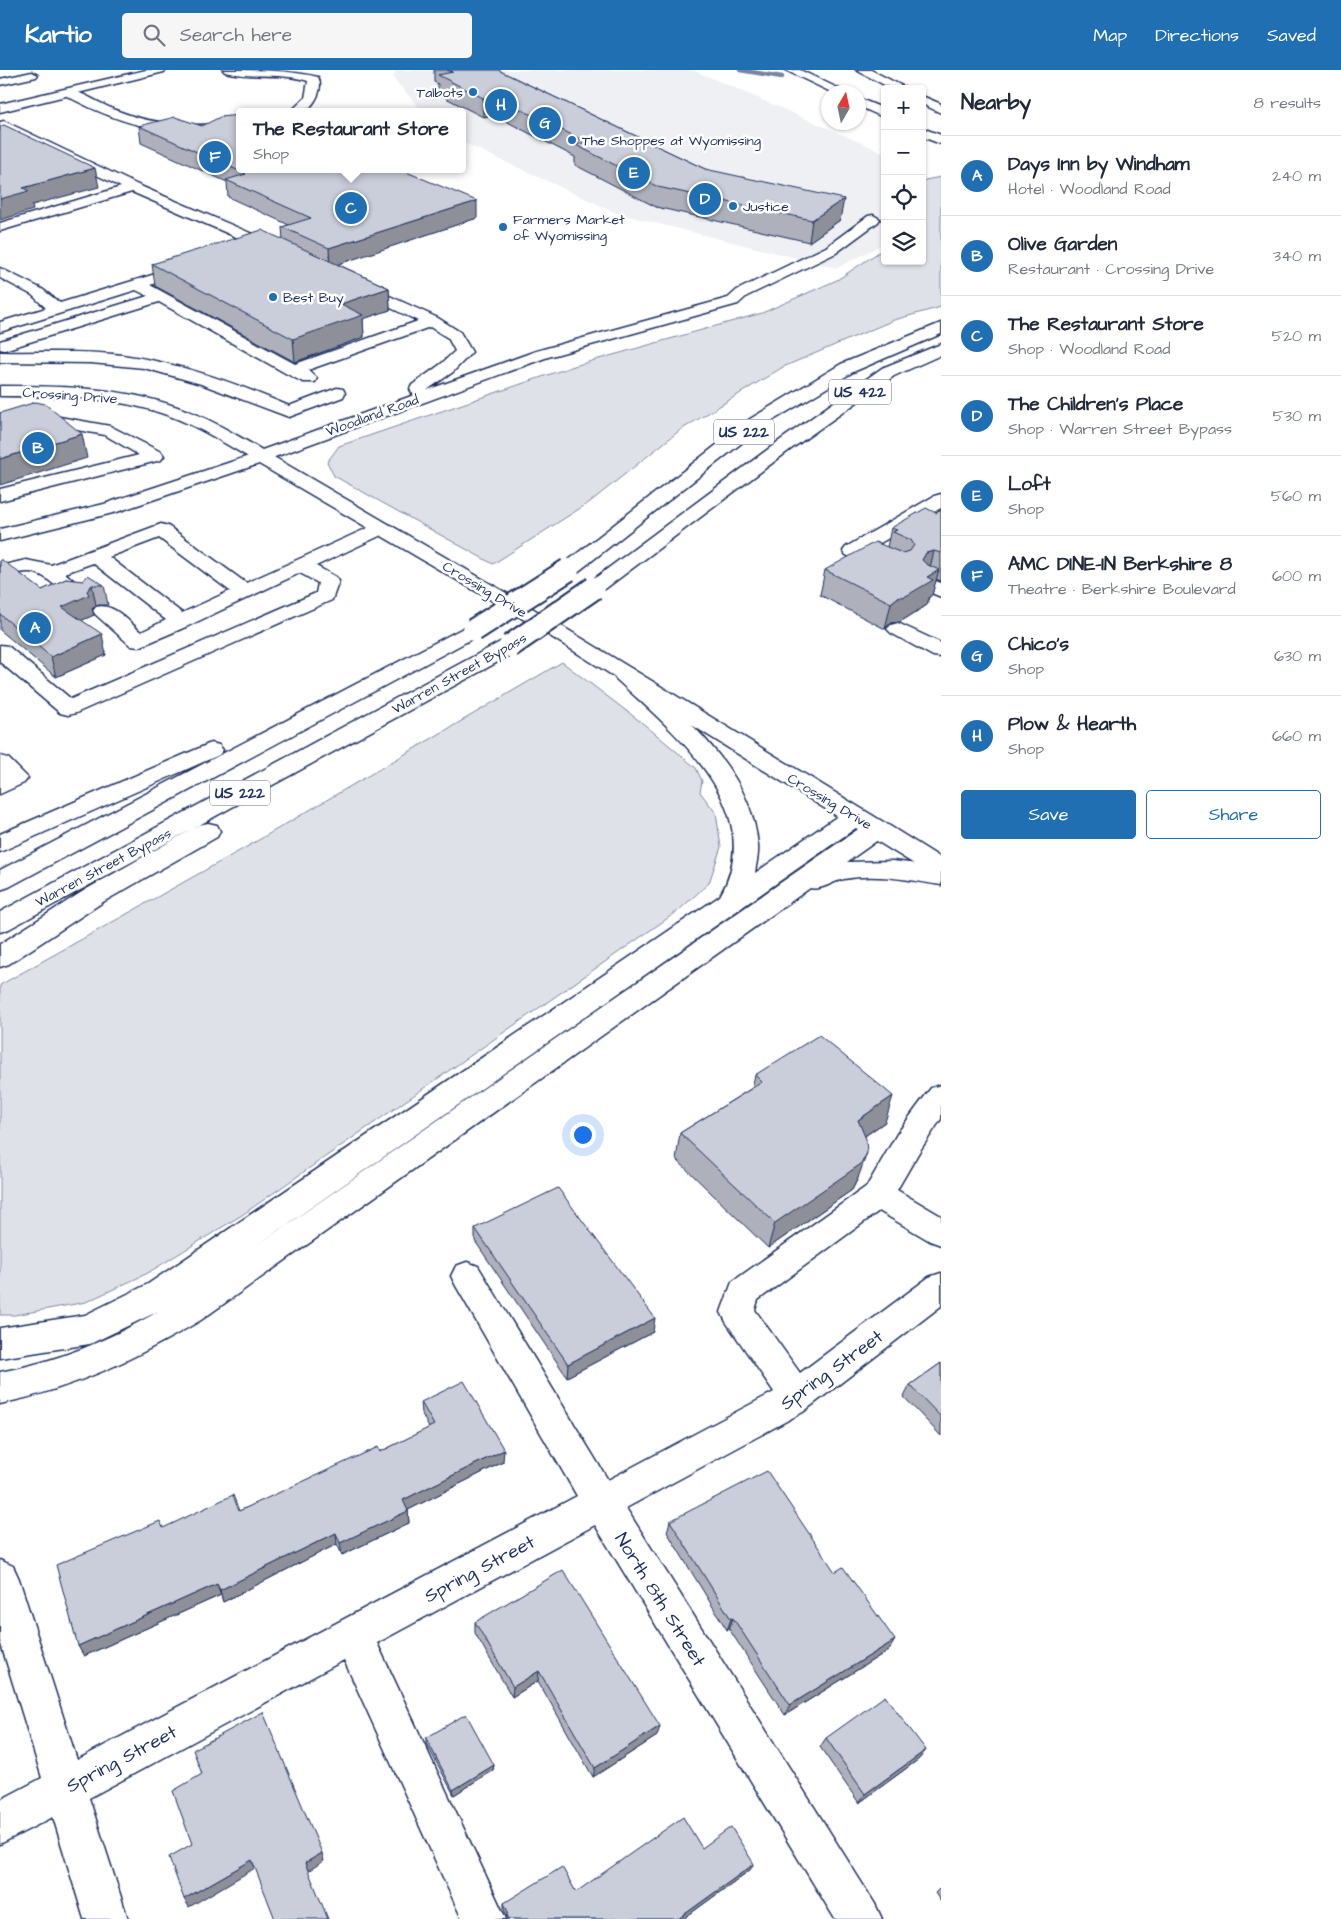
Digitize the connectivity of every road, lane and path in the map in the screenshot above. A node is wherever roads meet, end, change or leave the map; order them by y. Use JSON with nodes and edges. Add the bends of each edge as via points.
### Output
{"nodes":[{"id":1,"x":160,"y":70,"type":"edge"},
{"id":2,"x":228,"y":70,"type":"edge"},
{"id":3,"x":791,"y":70,"type":"edge"},
{"id":4,"x":809,"y":70,"type":"edge"},
{"id":5,"x":862,"y":70,"type":"edge"},
{"id":6,"x":32,"y":75,"type":"dead end"},
{"id":7,"x":0,"y":82,"type":"edge"},
{"id":8,"x":825,"y":85,"type":"edge"},
{"id":9,"x":828,"y":85,"type":"edge"},
{"id":10,"x":894,"y":85,"type":"edge"},
{"id":11,"x":69,"y":93,"type":"junction"},
{"id":12,"x":926,"y":101,"type":"edge"},
{"id":13,"x":866,"y":105,"type":"edge"},
{"id":14,"x":0,"y":108,"type":"edge"},
{"id":15,"x":303,"y":108,"type":"edge"},
{"id":16,"x":941,"y":109,"type":"edge"},
{"id":17,"x":881,"y":112,"type":"edge"},
{"id":18,"x":0,"y":126,"type":"edge"},
{"id":19,"x":236,"y":126,"type":"edge"},
{"id":20,"x":926,"y":134,"type":"edge"},
{"id":21,"x":941,"y":140,"type":"edge"},
{"id":22,"x":133,"y":188,"type":"junction"},
{"id":23,"x":873,"y":220,"type":"dead end"},
{"id":24,"x":0,"y":227,"type":"edge"},
{"id":25,"x":265,"y":244,"type":"junction"},
{"id":26,"x":240,"y":252,"type":"edge"},
{"id":27,"x":292,"y":256,"type":"edge"},
{"id":28,"x":208,"y":262,"type":"edge"},
{"id":29,"x":0,"y":272,"type":"edge"},
{"id":30,"x":344,"y":281,"type":"edge"},
{"id":31,"x":137,"y":284,"type":"junction"},
{"id":32,"x":161,"y":297,"type":"junction"},
{"id":33,"x":57,"y":309,"type":"junction"},
{"id":34,"x":432,"y":321,"type":"junction"},
{"id":35,"x":4,"y":326,"type":"edge"},
{"id":36,"x":941,"y":328,"type":"edge"},
{"id":37,"x":30,"y":337,"type":"junction"},
{"id":38,"x":0,"y":346,"type":"edge"},
{"id":39,"x":941,"y":349,"type":"edge"},
{"id":40,"x":0,"y":358,"type":"edge"},
{"id":41,"x":941,"y":359,"type":"edge"},
{"id":42,"x":293,"y":370,"type":"junction"},
{"id":43,"x":0,"y":391,"type":"edge"},
{"id":44,"x":390,"y":408,"type":"junction"},
{"id":45,"x":0,"y":419,"type":"edge"},
{"id":46,"x":785,"y":445,"type":"junction"},
{"id":47,"x":262,"y":457,"type":"junction"},
{"id":48,"x":0,"y":495,"type":"edge"},
{"id":49,"x":941,"y":500,"type":"edge"},
{"id":50,"x":381,"y":528,"type":"junction"},
{"id":51,"x":0,"y":535,"type":"edge"},
{"id":52,"x":95,"y":555,"type":"junction"},
{"id":53,"x":301,"y":566,"type":"junction"},
{"id":54,"x":896,"y":570,"type":"edge"},
{"id":55,"x":51,"y":572,"type":"junction"},
{"id":56,"x":0,"y":573,"type":"edge"},
{"id":57,"x":245,"y":592,"type":"junction"},
{"id":58,"x":80,"y":595,"type":"edge"},
{"id":59,"x":103,"y":611,"type":"dead end"},
{"id":60,"x":181,"y":622,"type":"junction"},
{"id":61,"x":898,"y":629,"type":"dead end"},
{"id":62,"x":152,"y":635,"type":"junction"},
{"id":63,"x":0,"y":651,"type":"edge"},
{"id":64,"x":941,"y":651,"type":"edge"},
{"id":65,"x":430,"y":654,"type":"junction"},
{"id":66,"x":182,"y":659,"type":"junction"},
{"id":67,"x":481,"y":662,"type":"junction"},
{"id":68,"x":624,"y":674,"type":"junction"},
{"id":69,"x":0,"y":763,"type":"edge"},
{"id":70,"x":0,"y":786,"type":"edge"},
{"id":71,"x":865,"y":823,"type":"junction"},
{"id":72,"x":0,"y":844,"type":"edge"},
{"id":73,"x":941,"y":869,"type":"edge"},
{"id":74,"x":941,"y":876,"type":"edge"},
{"id":75,"x":0,"y":881,"type":"edge"},
{"id":76,"x":729,"y":903,"type":"junction"},
{"id":77,"x":770,"y":903,"type":"junction"},
{"id":78,"x":0,"y":923,"type":"edge"},
{"id":79,"x":0,"y":957,"type":"edge"},
{"id":80,"x":941,"y":1096,"type":"edge"},
{"id":81,"x":878,"y":1195,"type":"junction"},
{"id":82,"x":941,"y":1232,"type":"edge"},
{"id":83,"x":467,"y":1276,"type":"dead end"},
{"id":84,"x":941,"y":1287,"type":"edge"},
{"id":85,"x":0,"y":1343,"type":"edge"},
{"id":86,"x":0,"y":1388,"type":"edge"},
{"id":87,"x":797,"y":1398,"type":"junction"},
{"id":88,"x":601,"y":1502,"type":"junction"},
{"id":89,"x":0,"y":1579,"type":"edge"},
{"id":90,"x":352,"y":1635,"type":"junction"},
{"id":91,"x":65,"y":1788,"type":"junction"},
{"id":92,"x":0,"y":1823,"type":"edge"},
{"id":93,"x":106,"y":1919,"type":"edge"},
{"id":94,"x":484,"y":1919,"type":"edge"},
{"id":95,"x":860,"y":1919,"type":"edge"}],
"edges":[{"from":1,"to":11,"type":"main road"},
{"from":2,"to":15,"type":"main road","via":[[292,72],[310,76],[315,84]]},
{"from":3,"to":8,"type":"main road"},
{"from":4,"to":9,"type":"main road"},
{"from":5,"to":10,"type":"main road"},
{"from":6,"to":7,"type":"main road"},
{"from":11,"to":14,"type":"main road"},
{"from":11,"to":19,"type":"main road","via":[[158,127]]},
{"from":12,"to":16,"type":"main road"},
{"from":13,"to":17,"type":"main road"},
{"from":18,"to":22,"type":"main road","via":[[4,125]]},
{"from":20,"to":21,"type":"main road"},
{"from":22,"to":24,"type":"main road"},
{"from":22,"to":25,"type":"main road"},
{"from":23,"to":44,"type":"main road","name":"Woodland Road","via":[[830,250],[742,293],[733,301],[542,354]]},
{"from":25,"to":26,"type":"main road"},
{"from":25,"to":27,"type":"main road"},
{"from":28,"to":31,"type":"main road"},
{"from":29,"to":33,"type":"main road","via":[[37,292]]},
{"from":30,"to":34,"type":"main road"},
{"from":31,"to":32,"type":"main road"},
{"from":31,"to":33,"type":"main road"},
{"from":32,"to":37,"type":"main road"},
{"from":32,"to":42,"type":"main road"},
{"from":33,"to":35,"type":"main road"},
{"from":34,"to":42,"type":"main road"},
{"from":34,"to":44,"type":"main road","via":[[454,335],[464,352]]},
{"from":35,"to":37,"type":"main road"},
{"from":36,"to":65,"type":"main road","name":"Warren Street Bypass","number":"US 222","bridge":true,"via":[[847,368],[756,423],[568,570]]},
{"from":37,"to":38,"type":"main road"},
{"from":39,"to":46,"type":"main road","name":"Warren Street Bypass","number":"US 422","via":[[888,372]]},
{"from":40,"to":42,"type":"main road","via":[[94,358],[154,366],[217,382],[289,412],[337,393]]},
{"from":41,"to":46,"type":"main road","number":"US 222"},
{"from":43,"to":47,"type":"main road","name":"Crossing Drive","via":[[77,392],[146,403],[199,422]]},
{"from":44,"to":47,"type":"main road","name":"Woodland Road"},
{"from":45,"to":48,"type":"main road","via":[[43,419],[110,431],[155,456]]},
{"from":46,"to":67,"type":"main road","name":"Warren Street Bypass","number":"US 222","bridge":true,"via":[[594,588],[510,646]]},
{"from":47,"to":50,"type":"main road","name":"Crossing Drive"},
{"from":47,"to":51,"type":"main road","name":"Woodland Road","via":[[110,508]]},
{"from":49,"to":54,"type":"main road","via":[[853,551]]},
{"from":50,"to":53,"type":"main road"},
{"from":50,"to":68,"type":"main road","name":"Crossing Drive"},
{"from":52,"to":55,"type":"main road"},
{"from":52,"to":57,"type":"main road","via":[[161,530]]},
{"from":52,"to":60,"type":"main road"},
{"from":53,"to":57,"type":"main road"},
{"from":53,"to":66,"type":"main road","via":[[330,581],[325,596]]},
{"from":55,"to":56,"type":"main road","via":[[35,565]]},
{"from":55,"to":58,"type":"main road"},
{"from":57,"to":60,"type":"main road"},
{"from":59,"to":62,"type":"main road","via":[[139,641]]},
{"from":60,"to":62,"type":"main road"},
{"from":61,"to":64,"type":"main road"},
{"from":62,"to":66,"type":"main road"},
{"from":63,"to":66,"type":"main road","via":[[68,708]]},
{"from":65,"to":72,"type":"main road"},
{"from":65,"to":75,"type":"main road","name":"Warren Street Bypass","number":"US 222"},
{"from":67,"to":78,"type":"main road","name":"Warren Street Bypass","number":"US 222"},
{"from":67,"to":79,"type":"main road","via":[[384,732],[94,896]]},
{"from":68,"to":71,"type":"main road","name":"Crossing Drive"},
{"from":68,"to":76,"type":"main road","via":[[684,731],[720,771],[733,792],[743,819],[746,844],[741,881]]},
{"from":69,"to":70,"type":"main road","via":[[16,778]]},
{"from":71,"to":73,"type":"main road","name":"Crossing Drive"},
{"from":71,"to":76,"type":"main road"},
{"from":71,"to":77,"type":"main road"},
{"from":74,"to":77,"type":"main road","via":[[894,869],[845,871],[819,878]]},
{"from":76,"to":85,"type":"main road","via":[[160,1294],[90,1328]]},
{"from":77,"to":86,"type":"main road","via":[[189,1310],[121,1350],[74,1370]]},
{"from":80,"to":81,"type":"main road","via":[[908,1143]]},
{"from":81,"to":82,"type":"main road"},
{"from":81,"to":87,"type":"main road","via":[[744,1292],[738,1312]]},
{"from":83,"to":88,"type":"main road","name":"North 8th Street"},
{"from":84,"to":87,"type":"main road","name":"Spring Street"},
{"from":87,"to":88,"type":"main road","name":"Spring Street"},
{"from":88,"to":90,"type":"main road","name":"Spring Street"},
{"from":88,"to":95,"type":"main road","name":"North 8th Street"},
{"from":89,"to":91,"type":"main road"},
{"from":90,"to":91,"type":"main road","name":"Spring Street"},
{"from":90,"to":94,"type":"main road"},
{"from":91,"to":92,"type":"main road","name":"Spring Street"},
{"from":91,"to":93,"type":"main road"}]}
